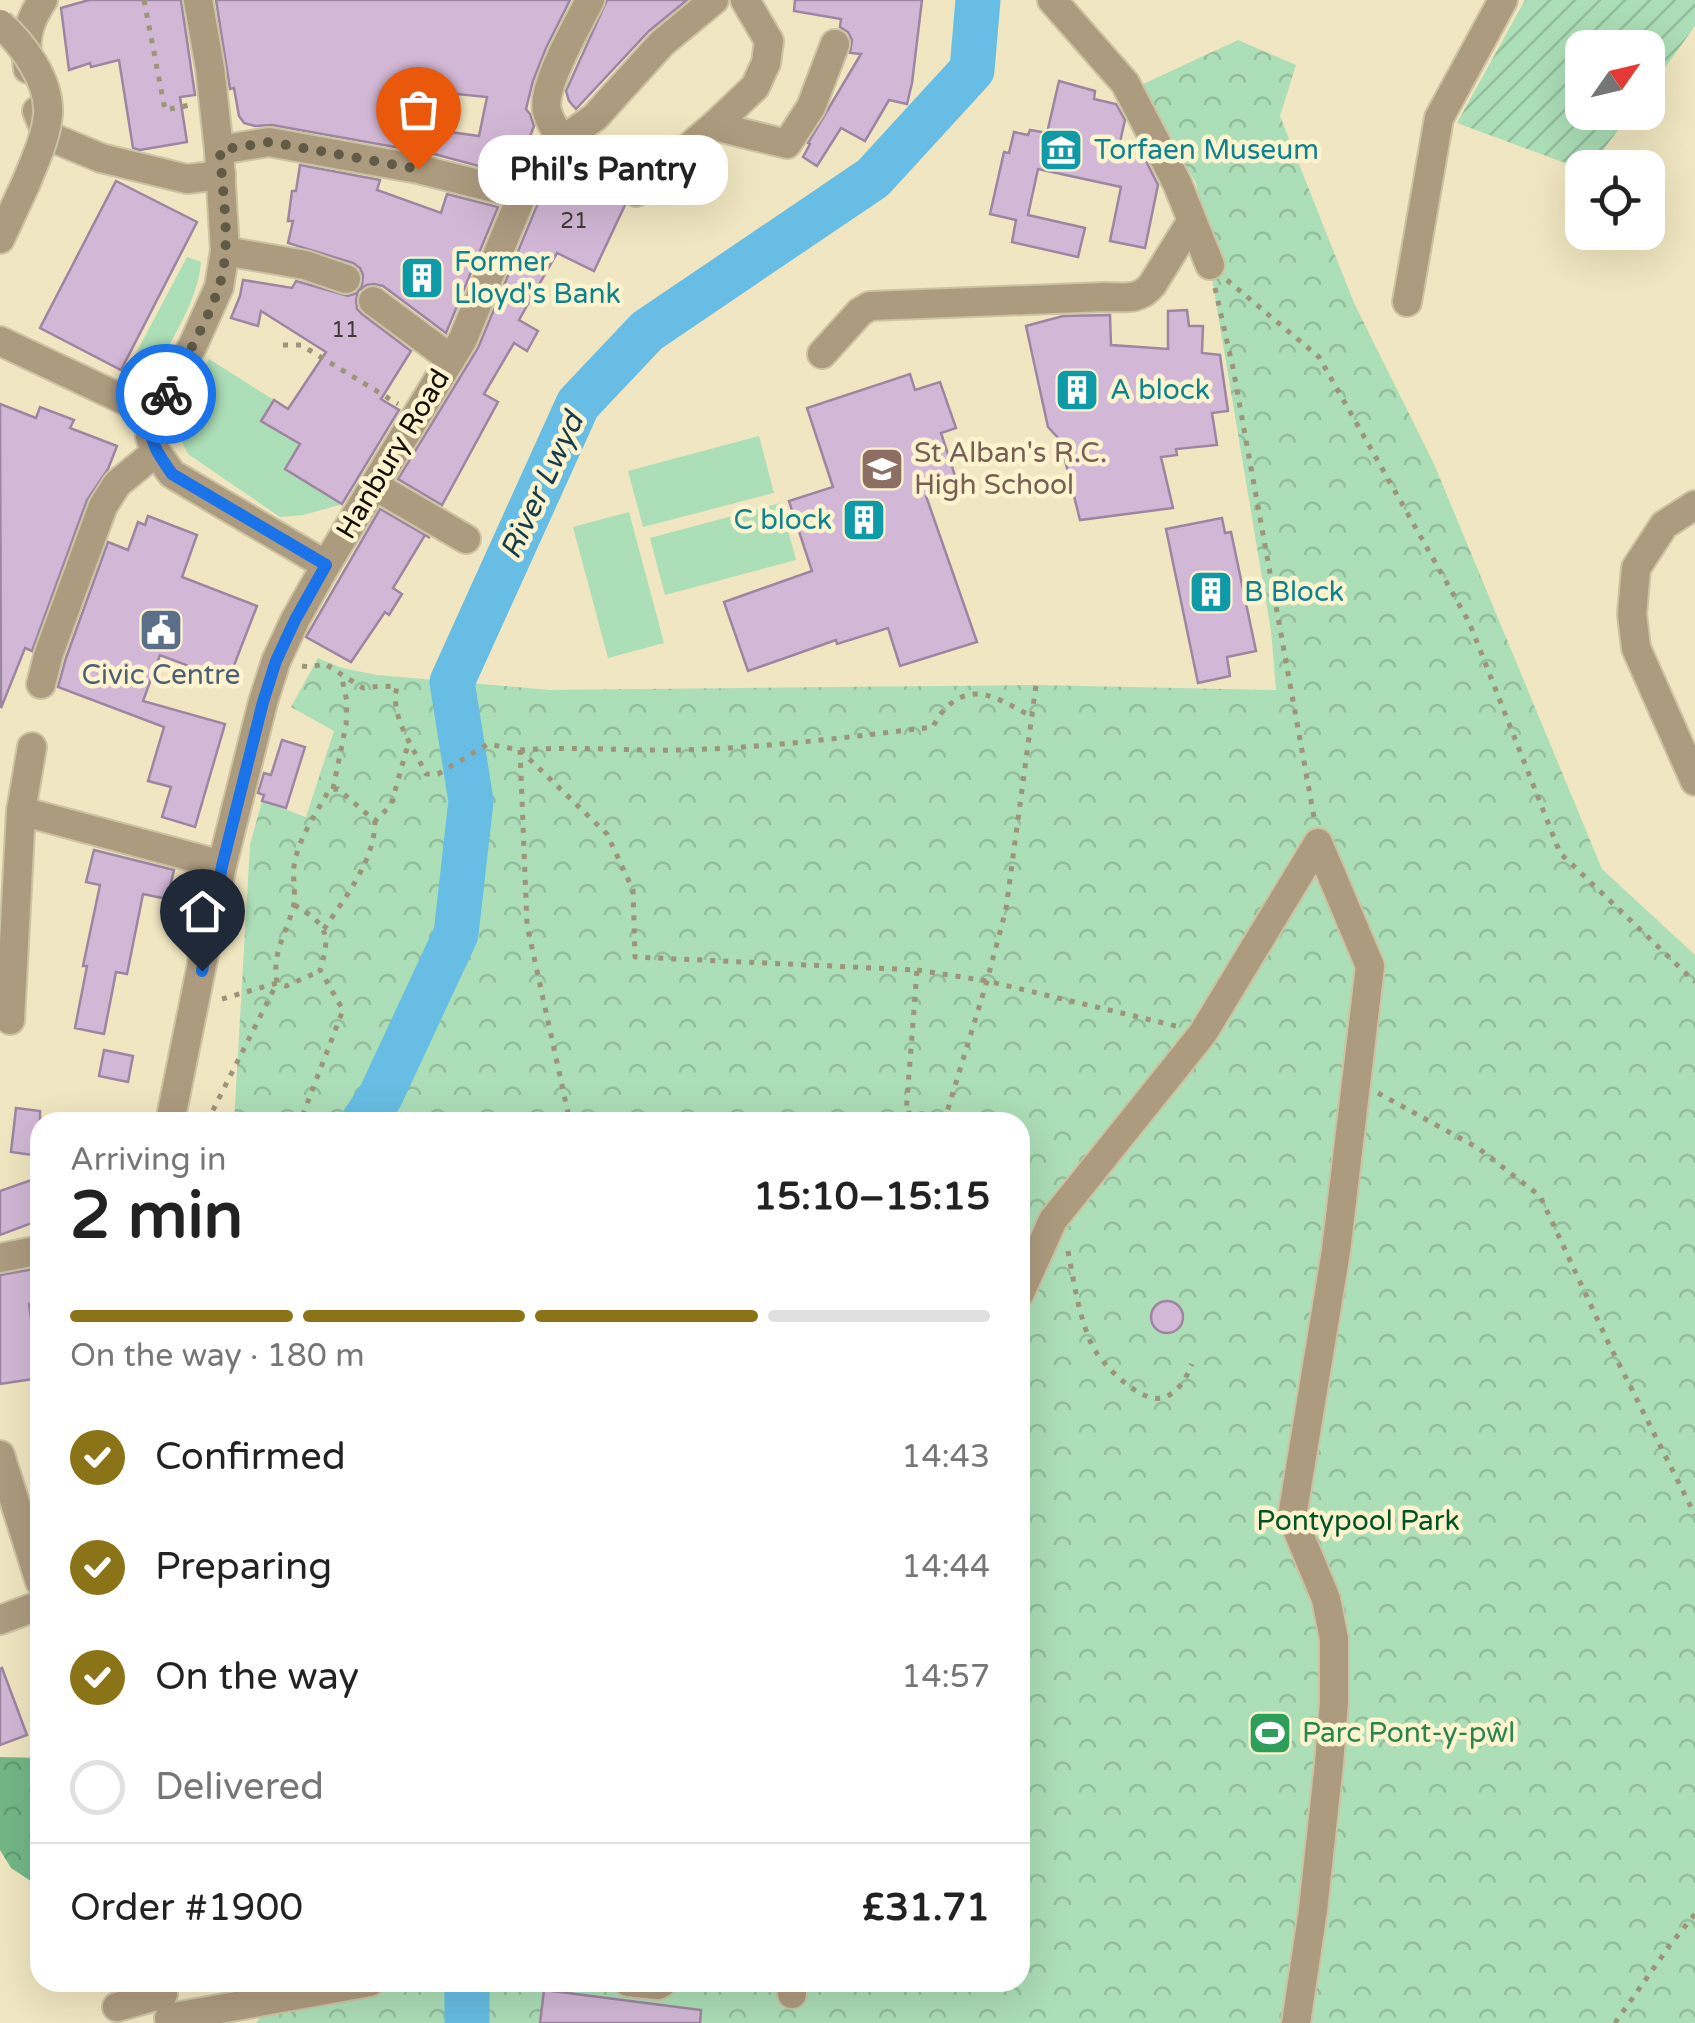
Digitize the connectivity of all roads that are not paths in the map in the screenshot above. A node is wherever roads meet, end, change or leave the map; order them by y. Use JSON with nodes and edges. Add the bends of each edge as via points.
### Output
{"nodes":[{"id":1,"x":43,"y":0,"type":"edge"},
{"id":2,"x":198,"y":0,"type":"edge"},
{"id":3,"x":590,"y":0,"type":"edge"},
{"id":4,"x":714,"y":0,"type":"edge"},
{"id":5,"x":745,"y":0,"type":"edge"},
{"id":6,"x":1052,"y":0,"type":"edge"},
{"id":7,"x":1503,"y":0,"type":"edge"},
{"id":8,"x":0,"y":24,"type":"edge"},
{"id":9,"x":835,"y":44,"type":"dead end"},
{"id":10,"x":714,"y":126,"type":"junction"},
{"id":11,"x":562,"y":140,"type":"junction"},
{"id":12,"x":220,"y":162,"type":"junction"},
{"id":13,"x":636,"y":192,"type":"dead end"},
{"id":14,"x":522,"y":195,"type":"junction"},
{"id":15,"x":1191,"y":222,"type":"junction"},
{"id":16,"x":0,"y":238,"type":"edge"},
{"id":17,"x":225,"y":252,"type":"junction"},
{"id":18,"x":1210,"y":265,"type":"road end"},
{"id":19,"x":346,"y":279,"type":"dead end"},
{"id":20,"x":373,"y":301,"type":"dead end"},
{"id":21,"x":1407,"y":302,"type":"dead end"},
{"id":22,"x":0,"y":341,"type":"edge"},
{"id":23,"x":822,"y":354,"type":"dead end"},
{"id":24,"x":451,"y":358,"type":"junction"},
{"id":25,"x":154,"y":414,"type":"junction"},
{"id":26,"x":156,"y":452,"type":"junction"},
{"id":27,"x":375,"y":486,"type":"junction"},
{"id":28,"x":1695,"y":505,"type":"edge"},
{"id":29,"x":466,"y":539,"type":"dead end"},
{"id":30,"x":326,"y":565,"type":"junction"},
{"id":31,"x":42,"y":684,"type":"dead end"},
{"id":32,"x":32,"y":747,"type":"dead end"},
{"id":33,"x":1695,"y":781,"type":"edge"},
{"id":34,"x":21,"y":812,"type":"junction"},
{"id":35,"x":222,"y":866,"type":"junction"},
{"id":36,"x":10,"y":1020,"type":"dead end"},
{"id":37,"x":172,"y":1112,"type":"edge"},
{"id":38,"x":30,"y":1252,"type":"edge"},
{"id":39,"x":0,"y":1258,"type":"edge"},
{"id":40,"x":1030,"y":1272,"type":"edge"},
{"id":41,"x":0,"y":1457,"type":"edge"},
{"id":42,"x":30,"y":1551,"type":"edge"},
{"id":43,"x":30,"y":1609,"type":"edge"},
{"id":44,"x":0,"y":1620,"type":"edge"},
{"id":45,"x":277,"y":1992,"type":"edge"},
{"id":46,"x":166,"y":2004,"type":"edge"},
{"id":47,"x":117,"y":2007,"type":"dead end"},
{"id":48,"x":1296,"y":2023,"type":"edge"}],
"edges":[{"from":1,"to":12,"type":"street","via":[[25,36],[34,103],[53,138],[142,170],[187,178]]},
{"from":2,"to":12,"type":"street"},
{"from":3,"to":11,"type":"street","via":[[546,100]]},
{"from":4,"to":11,"type":"street","name":"Hanbury Road","via":[[662,43],[595,117]]},
{"from":5,"to":10,"type":"street","via":[[769,42],[766,64],[755,87]]},
{"from":6,"to":15,"type":"street","via":[[1125,83]]},
{"from":7,"to":21,"type":"street","via":[[1439,118]]},
{"from":8,"to":16,"type":"street","bridge":true,"via":[[31,58],[49,109],[43,141]]},
{"from":9,"to":10,"type":"street","via":[[788,144]]},
{"from":10,"to":13,"type":"street"},
{"from":11,"to":14,"type":"street","name":"Hanbury Road","via":[[544,153]]},
{"from":12,"to":14,"type":"street","via":[[270,142]]},
{"from":12,"to":17,"type":"street"},
{"from":14,"to":24,"type":"street","name":"Hanbury Road"},
{"from":15,"to":18,"type":"street"},
{"from":15,"to":23,"type":"street","via":[[1146,294],[1135,298],[870,306]]},
{"from":17,"to":19,"type":"street"},
{"from":17,"to":25,"type":"street","via":[[219,287]]},
{"from":20,"to":24,"type":"street"},
{"from":22,"to":25,"type":"street"},
{"from":24,"to":27,"type":"street","name":"Hanbury Road"},
{"from":25,"to":26,"type":"street","via":[[150,436]]},
{"from":26,"to":30,"type":"street","via":[[172,474]]},
{"from":26,"to":31,"type":"street","via":[[117,484],[103,506]]},
{"from":27,"to":29,"type":"street"},
{"from":27,"to":30,"type":"street","name":"Hanbury Road"},
{"from":28,"to":33,"type":"street","via":[[1664,525],[1636,568],[1632,614],[1636,648]]},
{"from":30,"to":35,"type":"street","name":"Hanbury Road","via":[[276,661]]},
{"from":32,"to":34,"type":"street"},
{"from":34,"to":35,"type":"street"},
{"from":34,"to":36,"type":"street"},
{"from":35,"to":37,"type":"street","name":"Hanbury Road"},
{"from":38,"to":39,"type":"street"},
{"from":40,"to":48,"type":"street","via":[[1056,1216],[1203,1033],[1318,843],[1370,966],[1336,1251],[1292,1517],[1326,1599],[1334,1639],[1329,1763]]},
{"from":41,"to":42,"type":"street"},
{"from":43,"to":44,"type":"street"},
{"from":45,"to":46,"type":"street"},
{"from":46,"to":47,"type":"street"}]}
